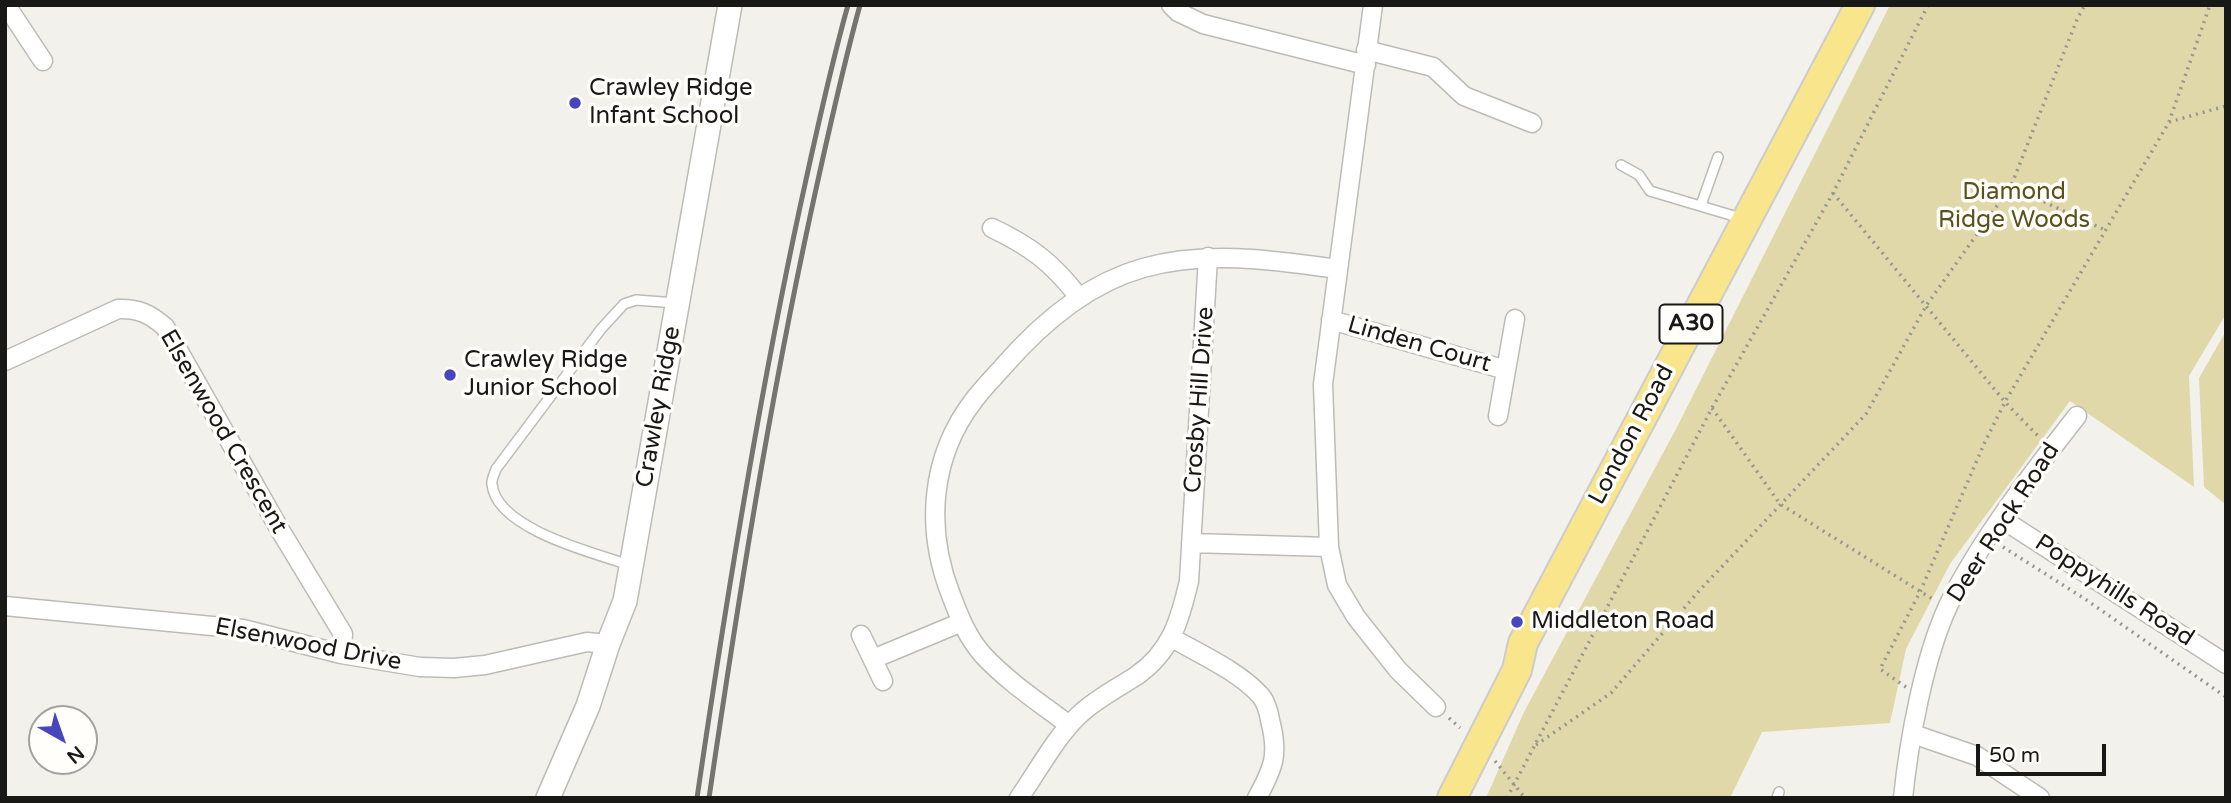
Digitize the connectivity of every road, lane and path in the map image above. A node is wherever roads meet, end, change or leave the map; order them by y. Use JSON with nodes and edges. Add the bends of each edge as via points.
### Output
{"nodes":[{"id":1,"x":730,"y":5,"type":"edge"},
{"id":2,"x":1171,"y":5,"type":"edge"},
{"id":3,"x":1373,"y":5,"type":"edge"},
{"id":4,"x":1860,"y":5,"type":"edge"},
{"id":5,"x":1928,"y":5,"type":"edge"},
{"id":6,"x":2085,"y":5,"type":"edge"},
{"id":7,"x":2210,"y":5,"type":"edge"},
{"id":8,"x":7,"y":7,"type":"edge"},
{"id":9,"x":1366,"y":58,"type":"junction"},
{"id":10,"x":43,"y":61,"type":"dead end"},
{"id":11,"x":2226,"y":106,"type":"edge"},
{"id":12,"x":1532,"y":122,"type":"dead end"},
{"id":13,"x":2169,"y":122,"type":"junction"},
{"id":14,"x":1718,"y":157,"type":"dead end"},
{"id":15,"x":1621,"y":165,"type":"dead end"},
{"id":16,"x":2011,"y":187,"type":"junction"},
{"id":17,"x":1833,"y":192,"type":"junction"},
{"id":18,"x":1701,"y":205,"type":"junction"},
{"id":19,"x":1746,"y":220,"type":"junction"},
{"id":20,"x":992,"y":228,"type":"dead end"},
{"id":21,"x":2105,"y":230,"type":"junction"},
{"id":22,"x":1209,"y":257,"type":"junction"},
{"id":23,"x":1337,"y":269,"type":"junction"},
{"id":24,"x":1079,"y":297,"type":"junction"},
{"id":25,"x":678,"y":303,"type":"junction"},
{"id":26,"x":1926,"y":306,"type":"junction"},
{"id":27,"x":1515,"y":319,"type":"dead end"},
{"id":28,"x":1331,"y":320,"type":"junction"},
{"id":29,"x":5,"y":361,"type":"edge"},
{"id":30,"x":1506,"y":370,"type":"junction"},
{"id":31,"x":2005,"y":402,"type":"junction"},
{"id":32,"x":1712,"y":408,"type":"junction"},
{"id":33,"x":1498,"y":416,"type":"dead end"},
{"id":34,"x":2077,"y":416,"type":"dead end"},
{"id":35,"x":2051,"y":450,"type":"junction"},
{"id":36,"x":1780,"y":504,"type":"junction"},
{"id":37,"x":2002,"y":519,"type":"junction"},
{"id":38,"x":1989,"y":538,"type":"junction"},
{"id":39,"x":1191,"y":543,"type":"junction"},
{"id":40,"x":1329,"y":547,"type":"junction"},
{"id":41,"x":632,"y":565,"type":"junction"},
{"id":42,"x":1920,"y":593,"type":"junction"},
{"id":43,"x":5,"y":606,"type":"edge"},
{"id":44,"x":1948,"y":607,"type":"junction"},
{"id":45,"x":962,"y":622,"type":"junction"},
{"id":46,"x":860,"y":635,"type":"dead end"},
{"id":47,"x":1172,"y":638,"type":"junction"},
{"id":48,"x":1523,"y":643,"type":"junction"},
{"id":49,"x":608,"y":644,"type":"junction"},
{"id":50,"x":341,"y":654,"type":"junction"},
{"id":51,"x":873,"y":659,"type":"junction"},
{"id":52,"x":2226,"y":664,"type":"edge"},
{"id":53,"x":883,"y":681,"type":"dead end"},
{"id":54,"x":2226,"y":697,"type":"edge"},
{"id":55,"x":1921,"y":698,"type":"junction"},
{"id":56,"x":1436,"y":707,"type":"dead end"},
{"id":57,"x":1069,"y":725,"type":"junction"},
{"id":58,"x":1913,"y":734,"type":"junction"},
{"id":59,"x":1536,"y":745,"type":"junction"},
{"id":60,"x":1495,"y":761,"type":"dead end"},
{"id":61,"x":1514,"y":784,"type":"junction"},
{"id":62,"x":548,"y":798,"type":"edge"},
{"id":63,"x":1019,"y":798,"type":"edge"},
{"id":64,"x":1257,"y":798,"type":"edge"},
{"id":65,"x":1435,"y":798,"type":"edge"},
{"id":66,"x":1452,"y":798,"type":"edge"},
{"id":67,"x":1507,"y":798,"type":"edge"},
{"id":68,"x":1524,"y":798,"type":"edge"},
{"id":69,"x":1903,"y":798,"type":"edge"},
{"id":70,"x":2040,"y":798,"type":"edge"}],
"edges":[{"from":1,"to":25,"type":"street","name":"Crawley Ridge"},
{"from":2,"to":9,"type":"street","via":[[1203,24]]},
{"from":3,"to":9,"type":"street"},
{"from":4,"to":19,"type":"main road","name":"London Road","number":"A30"},
{"from":5,"to":17,"type":"path"},
{"from":6,"to":16,"type":"path"},
{"from":7,"to":13,"type":"path"},
{"from":8,"to":10,"type":"street"},
{"from":9,"to":12,"type":"street","via":[[1433,67],[1464,96]]},
{"from":9,"to":23,"type":"street"},
{"from":11,"to":13,"type":"path"},
{"from":13,"to":21,"type":"path"},
{"from":14,"to":18,"type":"lane"},
{"from":15,"to":18,"type":"lane","via":[[1639,175],[1650,191]]},
{"from":16,"to":21,"type":"path"},
{"from":16,"to":26,"type":"path"},
{"from":17,"to":26,"type":"path"},
{"from":17,"to":32,"type":"path"},
{"from":18,"to":19,"type":"lane"},
{"from":19,"to":48,"type":"main road","name":"London Road","number":"A30"},
{"from":20,"to":24,"type":"street","via":[[1035,252]]},
{"from":21,"to":31,"type":"path"},
{"from":22,"to":23,"type":"street"},
{"from":22,"to":24,"type":"street","via":[[1141,268]]},
{"from":22,"to":39,"type":"street","name":"Crosby Hill Drive"},
{"from":23,"to":28,"type":"street"},
{"from":24,"to":45,"type":"street","via":[[1018,350],[973,401],[948,444],[937,482],[933,530],[942,572]]},
{"from":25,"to":41,"type":"street","name":"Crawley Ridge"},
{"from":25,"to":41,"type":"lane","via":[[636,300],[624,304],[496,468],[492,483],[513,518],[531,530]]},
{"from":26,"to":31,"type":"path"},
{"from":26,"to":36,"type":"path","via":[[1866,414]]},
{"from":27,"to":30,"type":"street","name":"Linden Court"},
{"from":28,"to":30,"type":"street","name":"Linden Court"},
{"from":28,"to":40,"type":"street","via":[[1323,384]]},
{"from":29,"to":50,"type":"street","name":"Elsenwood Crescent","via":[[118,309],[148,313],[165,327],[342,634]]},
{"from":30,"to":33,"type":"street","name":"Linden Court"},
{"from":31,"to":35,"type":"path"},
{"from":31,"to":42,"type":"path"},
{"from":32,"to":36,"type":"path"},
{"from":32,"to":59,"type":"path"},
{"from":34,"to":35,"type":"street","name":"Deer Rock Road"},
{"from":35,"to":37,"type":"street","name":"Deer Rock Road"},
{"from":36,"to":42,"type":"path"},
{"from":36,"to":59,"type":"path","via":[[1611,693]]},
{"from":37,"to":38,"type":"street","name":"Deer Rock Road"},
{"from":37,"to":52,"type":"street","name":"Poppyhills Road"},
{"from":38,"to":44,"type":"street","name":"Deer Rock Road"},
{"from":38,"to":54,"type":"path"},
{"from":39,"to":40,"type":"street"},
{"from":39,"to":47,"type":"street","name":"Crosby Hill Drive","via":[[1189,581]]},
{"from":40,"to":56,"type":"street","via":[[1338,585],[1356,618],[1398,670]]},
{"from":41,"to":49,"type":"street","name":"Crawley Ridge","via":[[625,601]]},
{"from":42,"to":44,"type":"path"},
{"from":42,"to":55,"type":"path","via":[[1880,669]]},
{"from":43,"to":50,"type":"street","name":"Elsenwood Drive","via":[[243,629]]},
{"from":44,"to":55,"type":"street","name":"Deer Rock Road"},
{"from":45,"to":51,"type":"street"},
{"from":45,"to":57,"type":"street","via":[[970,639],[1002,674]]},
{"from":46,"to":51,"type":"street"},
{"from":47,"to":57,"type":"street","name":"Crosby Hill Drive","via":[[1154,661]]},
{"from":47,"to":64,"type":"street","via":[[1261,696],[1276,748]]},
{"from":48,"to":65,"type":"main road","name":"London Road","number":"A30","via":[[1505,661]]},
{"from":48,"to":66,"type":"main road","name":"London Road","number":"A30","via":[[1517,670]]},
{"from":49,"to":50,"type":"street","name":"Elsenwood Drive","via":[[587,642],[504,662],[454,668]]},
{"from":49,"to":62,"type":"street","name":"Crawley Ridge","via":[[588,706]]},
{"from":51,"to":53,"type":"street"},
{"from":55,"to":58,"type":"street","name":"Deer Rock Road"},
{"from":57,"to":63,"type":"street","name":"Crosby Hill Drive"},
{"from":58,"to":69,"type":"street","name":"Deer Rock Road"},
{"from":58,"to":70,"type":"street","via":[[1977,756]]},
{"from":59,"to":61,"type":"path"},
{"from":60,"to":61,"type":"path"},
{"from":61,"to":67,"type":"path"},
{"from":61,"to":68,"type":"path"}]}
